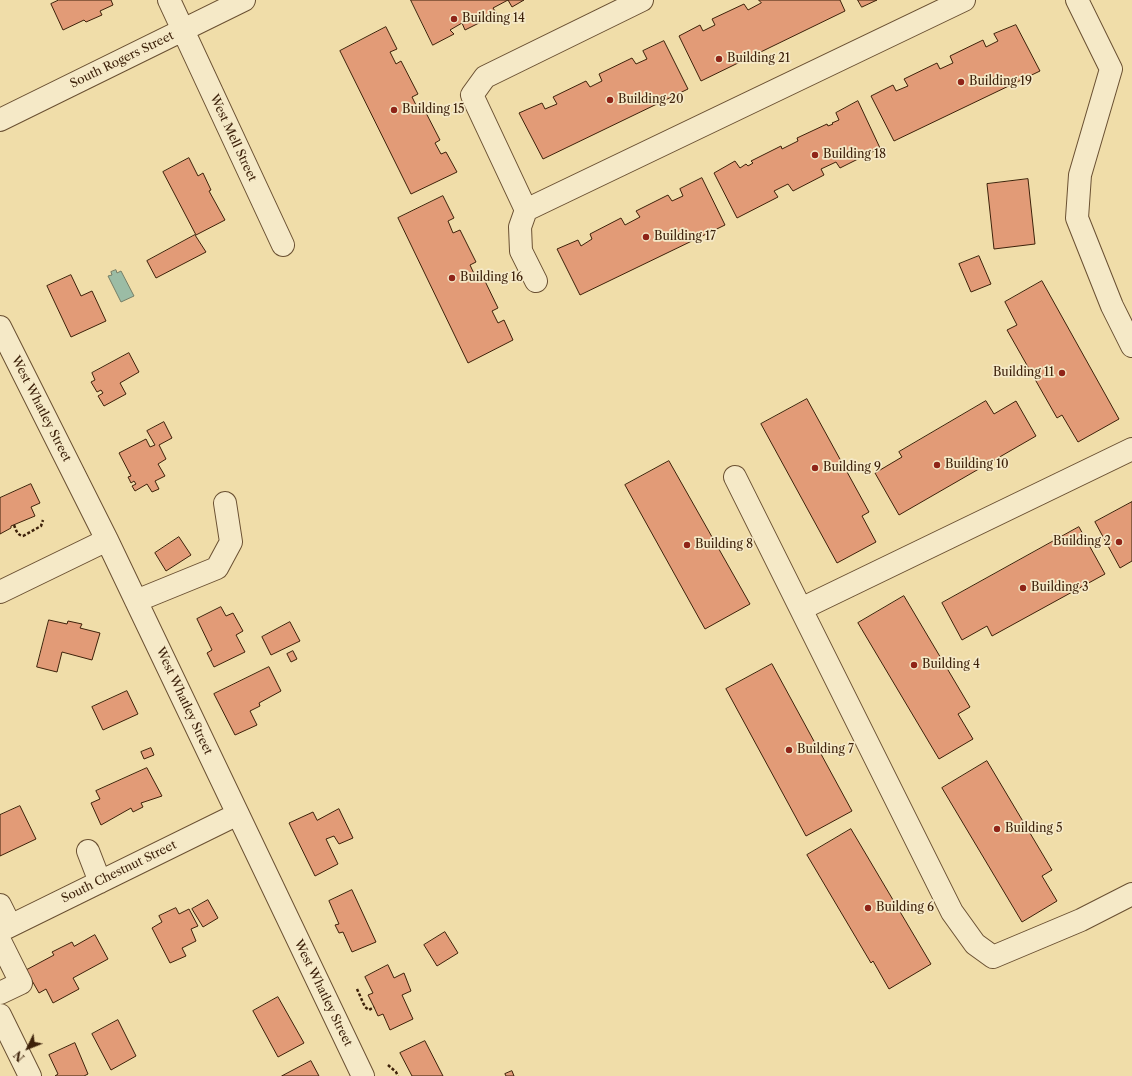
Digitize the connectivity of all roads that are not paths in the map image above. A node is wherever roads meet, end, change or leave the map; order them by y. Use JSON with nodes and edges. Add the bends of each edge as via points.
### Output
{"nodes":[{"id":1,"x":169,"y":0,"type":"edge"},
{"id":2,"x":244,"y":0,"type":"edge"},
{"id":3,"x":642,"y":0,"type":"edge"},
{"id":4,"x":964,"y":0,"type":"edge"},
{"id":5,"x":1077,"y":0,"type":"edge"},
{"id":6,"x":182,"y":30,"type":"junction"},
{"id":7,"x":0,"y":120,"type":"edge"},
{"id":8,"x":526,"y":210,"type":"junction"},
{"id":9,"x":283,"y":245,"type":"dead end"},
{"id":10,"x":536,"y":281,"type":"dead end"},
{"id":11,"x":0,"y":327,"type":"edge"},
{"id":12,"x":1132,"y":346,"type":"edge"},
{"id":13,"x":1132,"y":448,"type":"edge"},
{"id":14,"x":735,"y":477,"type":"dead end"},
{"id":15,"x":225,"y":503,"type":"dead end"},
{"id":16,"x":107,"y":540,"type":"junction"},
{"id":17,"x":0,"y":592,"type":"edge"},
{"id":18,"x":136,"y":601,"type":"junction"},
{"id":19,"x":801,"y":609,"type":"junction"},
{"id":20,"x":238,"y":814,"type":"junction"},
{"id":21,"x":88,"y":851,"type":"dead end"},
{"id":22,"x":100,"y":882,"type":"junction"},
{"id":23,"x":1132,"y":894,"type":"edge"},
{"id":24,"x":0,"y":905,"type":"edge"},
{"id":25,"x":3,"y":933,"type":"edge"},
{"id":26,"x":0,"y":993,"type":"edge"},
{"id":27,"x":0,"y":1015,"type":"edge"},
{"id":28,"x":30,"y":1076,"type":"edge"},
{"id":29,"x":363,"y":1076,"type":"edge"}],
"edges":[{"from":1,"to":6,"type":"street","name":"West Mell Street"},
{"from":2,"to":6,"type":"street","name":"South Rogers Street"},
{"from":3,"to":8,"type":"street","via":[[485,77],[472,95]]},
{"from":4,"to":8,"type":"street"},
{"from":5,"to":12,"type":"street","via":[[1111,69],[1080,175],[1077,218],[1112,306]]},
{"from":6,"to":7,"type":"street","name":"South Rogers Street"},
{"from":6,"to":9,"type":"street","name":"West Mell Street"},
{"from":8,"to":10,"type":"street","via":[[520,227],[521,251]]},
{"from":11,"to":16,"type":"street","name":"West Whatley Street"},
{"from":13,"to":19,"type":"street"},
{"from":14,"to":19,"type":"street"},
{"from":15,"to":18,"type":"street","via":[[231,542],[217,568]]},
{"from":16,"to":17,"type":"street"},
{"from":16,"to":18,"type":"street","name":"West Whatley Street"},
{"from":18,"to":20,"type":"street","name":"West Whatley Street"},
{"from":19,"to":23,"type":"street","via":[[952,912],[976,944],[993,956],[1081,920]]},
{"from":20,"to":22,"type":"street","name":"South Chestnut Street"},
{"from":20,"to":29,"type":"street","name":"West Whatley Street"},
{"from":21,"to":22,"type":"street"},
{"from":22,"to":25,"type":"street","name":"South Chestnut Street"},
{"from":24,"to":25,"type":"street"},
{"from":25,"to":26,"type":"street","via":[[21,982]]},
{"from":27,"to":28,"type":"street"}]}
